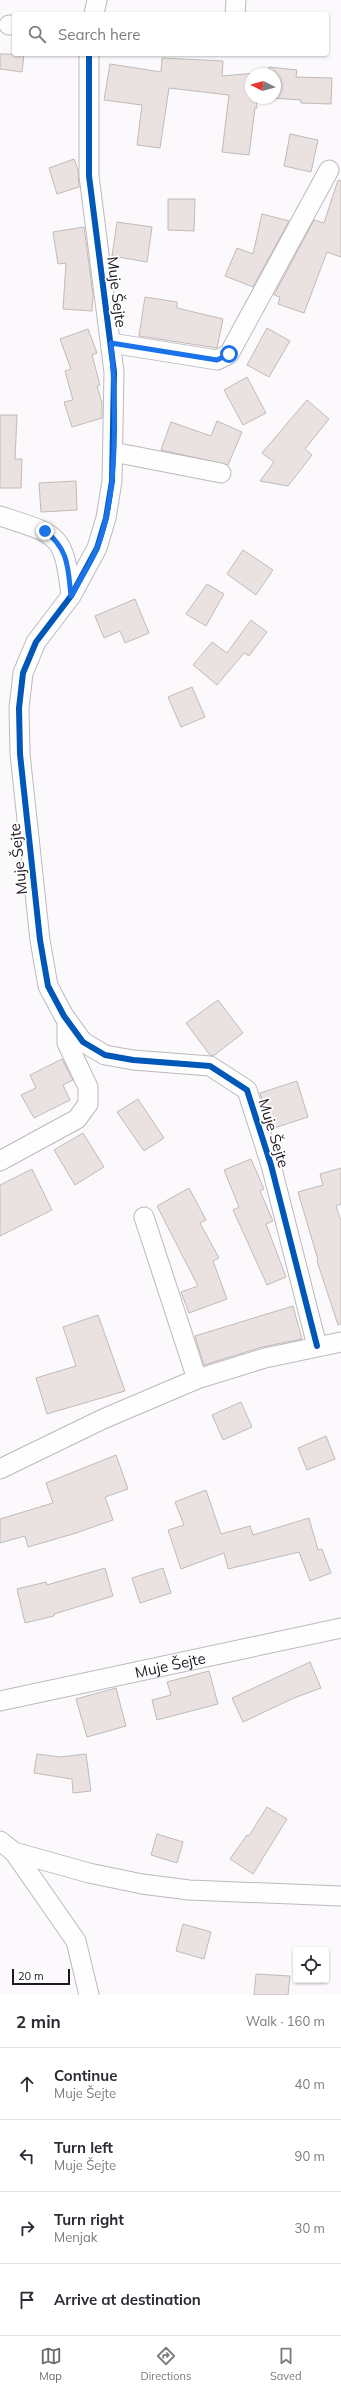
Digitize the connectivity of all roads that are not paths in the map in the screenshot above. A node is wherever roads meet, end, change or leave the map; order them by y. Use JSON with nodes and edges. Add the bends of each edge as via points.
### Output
{"nodes":[{"id":1,"x":97,"y":0,"type":"edge"},
{"id":2,"x":236,"y":0,"type":"edge"},
{"id":3,"x":94,"y":12,"type":"edge"},
{"id":4,"x":235,"y":12,"type":"edge"},
{"id":5,"x":89,"y":56,"type":"edge"},
{"id":6,"x":329,"y":170,"type":"dead end"},
{"id":7,"x":111,"y":343,"type":"junction"},
{"id":8,"x":113,"y":452,"type":"junction"},
{"id":9,"x":221,"y":473,"type":"dead end"},
{"id":10,"x":0,"y":516,"type":"edge"},
{"id":11,"x":71,"y":596,"type":"junction"},
{"id":12,"x":67,"y":1020,"type":"junction"},
{"id":13,"x":0,"y":1161,"type":"edge"},
{"id":14,"x":144,"y":1217,"type":"dead end"},
{"id":15,"x":341,"y":1342,"type":"edge"},
{"id":16,"x":317,"y":1346,"type":"junction"},
{"id":17,"x":197,"y":1379,"type":"junction"},
{"id":18,"x":0,"y":1469,"type":"edge"},
{"id":19,"x":341,"y":1628,"type":"edge"},
{"id":20,"x":0,"y":1701,"type":"edge"},
{"id":21,"x":7,"y":1847,"type":"edge"},
{"id":22,"x":341,"y":1896,"type":"edge"},
{"id":23,"x":90,"y":1995,"type":"edge"}],
"edges":[{"from":1,"to":3,"type":"street"},
{"from":2,"to":4,"type":"street"},
{"from":5,"to":7,"type":"street","name":"Muje Šejte","via":[[89,176]]},
{"from":6,"to":7,"type":"street","name":"Muje Šejte","via":[[229,354],[217,360]]},
{"from":7,"to":8,"type":"street","name":"Muje Šejte","via":[[114,372]]},
{"from":8,"to":9,"type":"street"},
{"from":8,"to":11,"type":"street","name":"Muje Šejte","via":[[112,481],[106,518],[97,548]]},
{"from":10,"to":11,"type":"street","via":[[45,531],[58,541],[67,563]]},
{"from":11,"to":12,"type":"street","name":"Muje Šejte","via":[[36,642],[23,673],[19,708],[20,754],[40,940],[48,986]]},
{"from":12,"to":13,"type":"street","via":[[68,1043],[88,1087],[88,1104],[77,1119]]},
{"from":12,"to":16,"type":"street","name":"Muje Šejte","via":[[83,1042],[105,1055],[133,1060],[210,1066],[247,1090],[272,1165]]},
{"from":14,"to":17,"type":"street"},
{"from":15,"to":16,"type":"street"},
{"from":16,"to":17,"type":"street","via":[[265,1358]]},
{"from":17,"to":18,"type":"street","via":[[104,1419]]},
{"from":19,"to":20,"type":"street","name":"Muje Šejte"},
{"from":21,"to":22,"type":"street","via":[[89,1873],[142,1884],[189,1890]]},
{"from":21,"to":23,"type":"street","via":[[76,1942]]}]}
